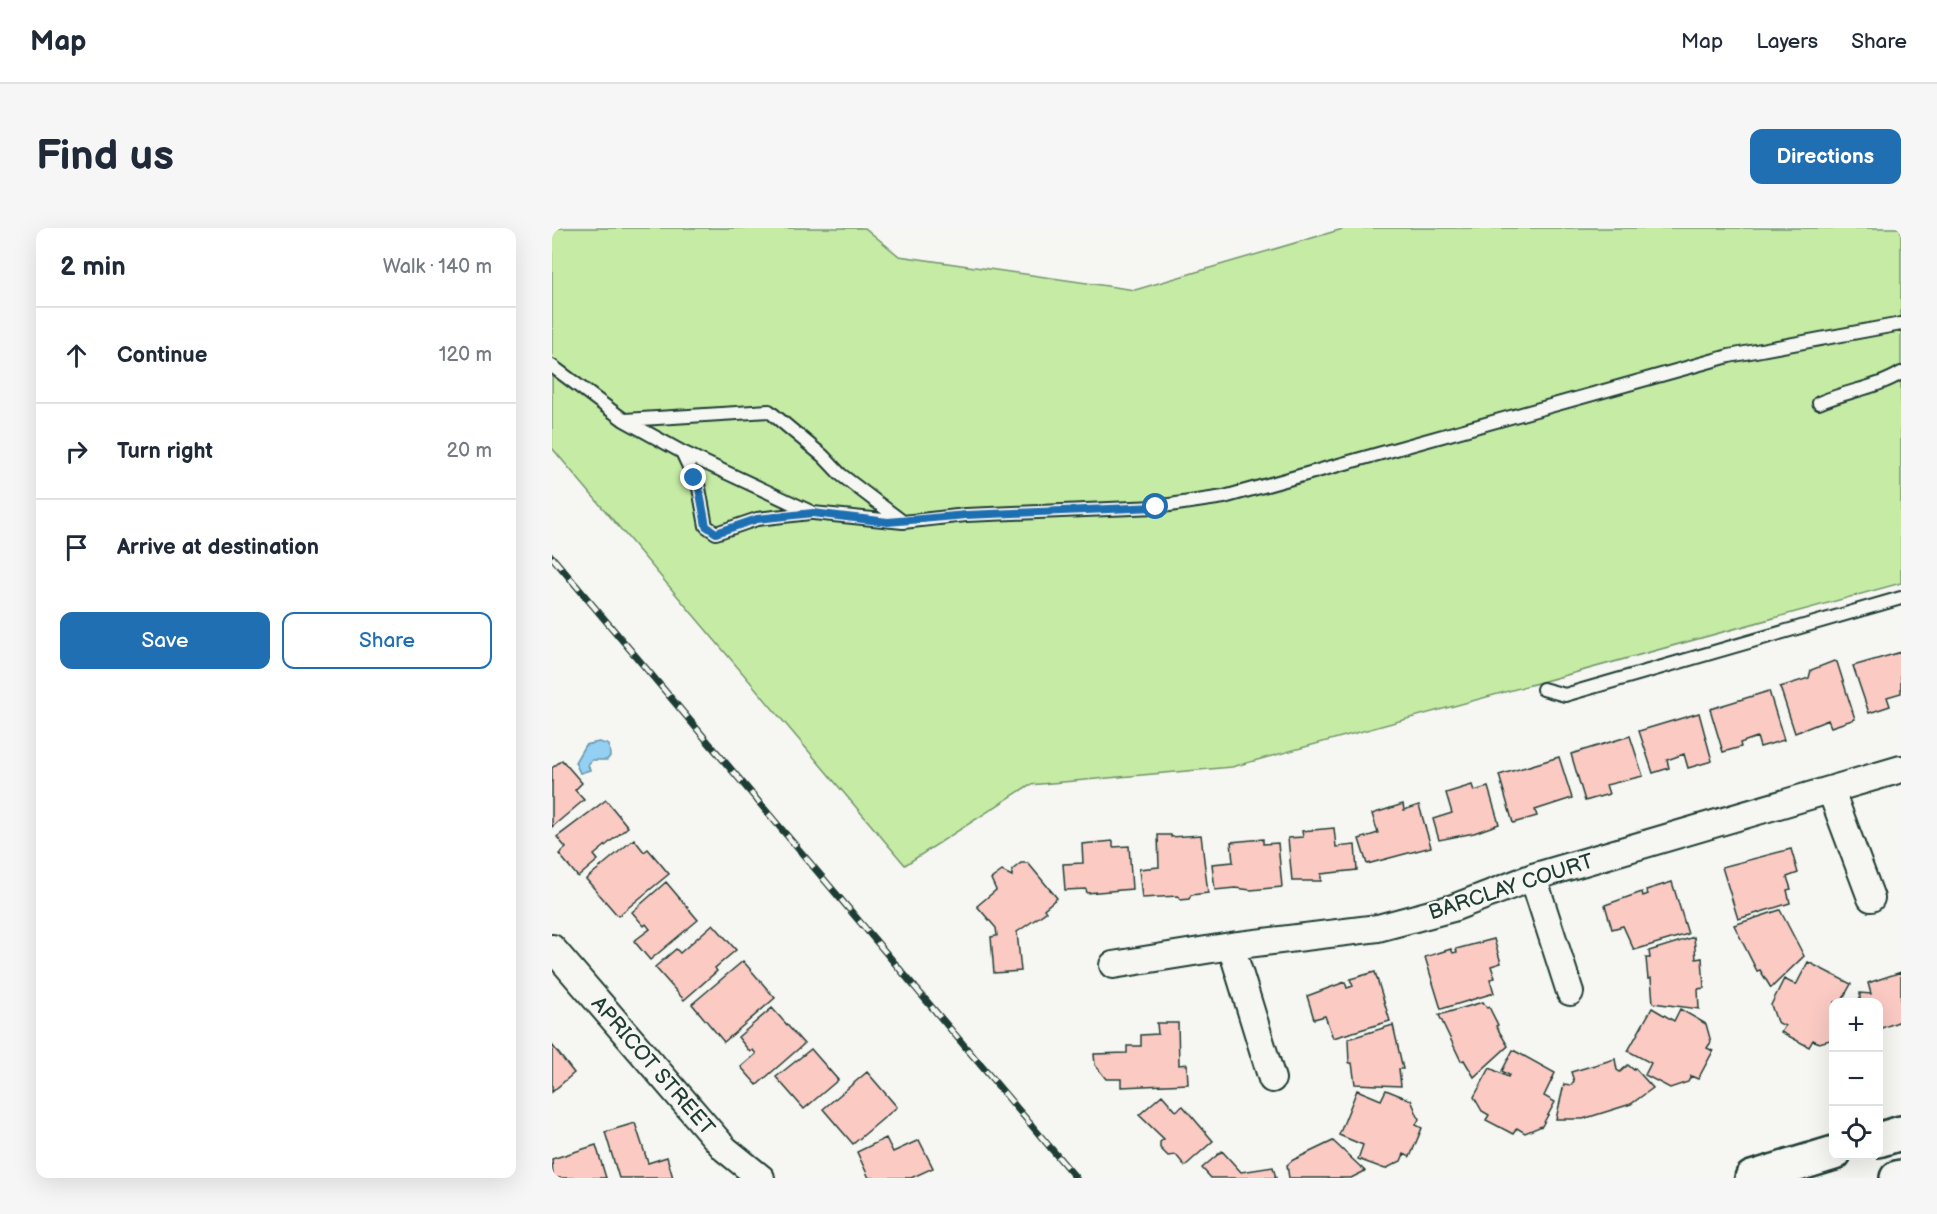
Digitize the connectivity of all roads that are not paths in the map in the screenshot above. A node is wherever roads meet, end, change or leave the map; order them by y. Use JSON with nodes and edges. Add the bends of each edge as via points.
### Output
{"nodes":[{"id":1,"x":1901,"y":324,"type":"edge"},
{"id":2,"x":552,"y":366,"type":"edge"},
{"id":3,"x":1901,"y":373,"type":"edge"},
{"id":4,"x":1819,"y":403,"type":"dead end"},
{"id":5,"x":624,"y":420,"type":"junction"},
{"id":6,"x":682,"y":452,"type":"junction"},
{"id":7,"x":813,"y":513,"type":"junction"},
{"id":8,"x":903,"y":522,"type":"junction"},
{"id":9,"x":1901,"y":598,"type":"edge"},
{"id":10,"x":1543,"y":689,"type":"dead end"},
{"id":11,"x":1901,"y":769,"type":"edge"},
{"id":12,"x":1831,"y":790,"type":"junction"},
{"id":13,"x":1533,"y":877,"type":"junction"},
{"id":14,"x":1871,"y":898,"type":"dead end"},
{"id":15,"x":1231,"y":946,"type":"junction"},
{"id":16,"x":552,"y":948,"type":"edge"},
{"id":17,"x":1113,"y":965,"type":"dead end"},
{"id":18,"x":1570,"y":992,"type":"dead end"},
{"id":19,"x":1272,"y":1079,"type":"dead end"},
{"id":20,"x":1901,"y":1133,"type":"edge"},
{"id":21,"x":1883,"y":1138,"type":"edge"},
{"id":22,"x":1829,"y":1154,"type":"edge"},
{"id":23,"x":760,"y":1178,"type":"edge"},
{"id":24,"x":1752,"y":1178,"type":"edge"}],
"edges":[{"from":1,"to":8,"type":"lane","via":[[1729,356],[1224,497],[1156,507],[966,515]]},
{"from":2,"to":5,"type":"lane"},
{"from":3,"to":4,"type":"lane"},
{"from":5,"to":6,"type":"lane"},
{"from":5,"to":8,"type":"lane","via":[[769,411],[840,474]]},
{"from":6,"to":7,"type":"lane"},
{"from":6,"to":7,"type":"lane","via":[[699,488],[706,526],[716,533],[757,519]]},
{"from":7,"to":8,"type":"lane"},
{"from":9,"to":10,"type":"lane","via":[[1565,695]]},
{"from":11,"to":12,"type":"street","name":"BARCLAY COURT"},
{"from":12,"to":13,"type":"street","name":"BARCLAY COURT"},
{"from":12,"to":14,"type":"street"},
{"from":13,"to":15,"type":"street","name":"BARCLAY COURT","via":[[1453,908],[1378,928]]},
{"from":13,"to":18,"type":"street"},
{"from":15,"to":17,"type":"street","name":"BARCLAY COURT"},
{"from":15,"to":19,"type":"street"},
{"from":16,"to":23,"type":"street","name":"APRICOT STREET","via":[[725,1149]]},
{"from":20,"to":21,"type":"main road"},
{"from":22,"to":24,"type":"main road"}]}
